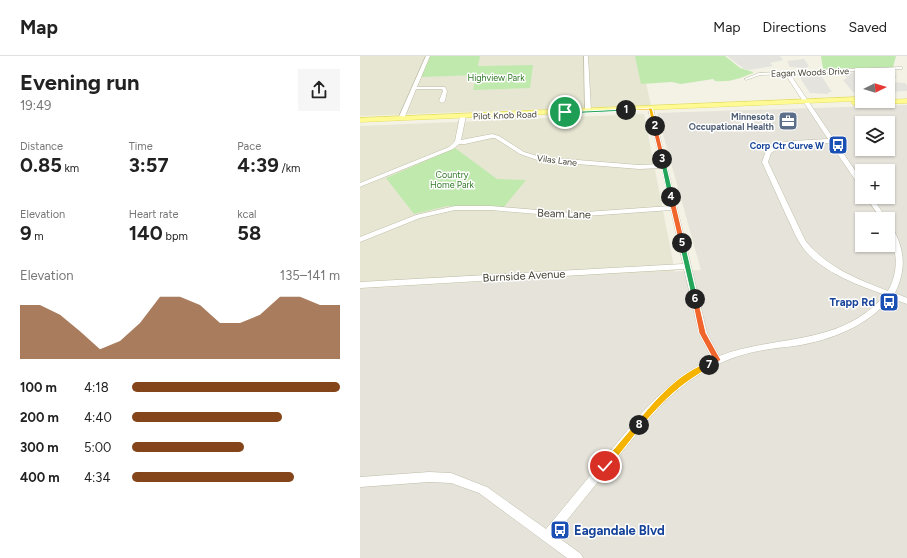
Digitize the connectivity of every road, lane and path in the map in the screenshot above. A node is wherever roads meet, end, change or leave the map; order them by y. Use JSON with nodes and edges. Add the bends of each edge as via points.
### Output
{"nodes":[{"id":1,"x":428,"y":56,"type":"edge"},
{"id":2,"x":586,"y":56,"type":"edge"},
{"id":3,"x":900,"y":68,"type":"dead end"},
{"id":4,"x":786,"y":72,"type":"junction"},
{"id":5,"x":746,"y":79,"type":"dead end"},
{"id":6,"x":415,"y":88,"type":"junction"},
{"id":7,"x":895,"y":98,"type":"edge"},
{"id":8,"x":907,"y":98,"type":"edge"},
{"id":9,"x":855,"y":100,"type":"edge"},
{"id":10,"x":442,"y":101,"type":"dead end"},
{"id":11,"x":907,"y":101,"type":"edge"},
{"id":12,"x":807,"y":103,"type":"junction"},
{"id":13,"x":651,"y":109,"type":"junction"},
{"id":14,"x":588,"y":112,"type":"junction"},
{"id":15,"x":463,"y":116,"type":"junction"},
{"id":16,"x":401,"y":119,"type":"junction"},
{"id":17,"x":360,"y":120,"type":"edge"},
{"id":18,"x":832,"y":141,"type":"junction"},
{"id":19,"x":458,"y":142,"type":"junction"},
{"id":20,"x":664,"y":166,"type":"junction"},
{"id":21,"x":855,"y":176,"type":"edge"},
{"id":22,"x":360,"y":185,"type":"edge"},
{"id":23,"x":674,"y":208,"type":"junction"},
{"id":24,"x":895,"y":238,"type":"edge"},
{"id":25,"x":360,"y":240,"type":"edge"},
{"id":26,"x":687,"y":266,"type":"junction"},
{"id":27,"x":360,"y":285,"type":"edge"},
{"id":28,"x":890,"y":294,"type":"junction"},
{"id":29,"x":907,"y":301,"type":"edge"},
{"id":30,"x":717,"y":360,"type":"junction"},
{"id":31,"x":360,"y":482,"type":"edge"},
{"id":32,"x":547,"y":536,"type":"junction"},
{"id":33,"x":577,"y":558,"type":"edge"}],
"edges":[{"from":1,"to":6,"type":"street"},
{"from":2,"to":14,"type":"street"},
{"from":3,"to":4,"type":"street","name":"Eagan Woods Drive"},
{"from":4,"to":5,"type":"street","name":"Eagan Woods Drive","via":[[753,75]]},
{"from":4,"to":12,"type":"street"},
{"from":6,"to":10,"type":"street","via":[[443,88],[445,91]]},
{"from":6,"to":16,"type":"street"},
{"from":7,"to":8,"type":"main road"},
{"from":9,"to":12,"type":"main road","name":"Pilot Knob Road"},
{"from":11,"to":12,"type":"main road","name":"Pilot Knob Road"},
{"from":12,"to":13,"type":"main road","name":"Pilot Knob Road","via":[[658,111]]},
{"from":12,"to":18,"type":"street"},
{"from":13,"to":14,"type":"main road","name":"Pilot Knob Road"},
{"from":13,"to":20,"type":"street"},
{"from":14,"to":15,"type":"main road","name":"Pilot Knob Road"},
{"from":15,"to":16,"type":"main road","name":"Pilot Knob Road"},
{"from":15,"to":19,"type":"street"},
{"from":16,"to":17,"type":"main road","name":"Pilot Knob Road"},
{"from":18,"to":21,"type":"street"},
{"from":18,"to":28,"type":"street","via":[[780,145],[768,152],[765,162],[808,251],[833,270]]},
{"from":19,"to":20,"type":"street","name":"Vilas Lane","via":[[492,136],[522,153],[540,159],[639,167]]},
{"from":19,"to":22,"type":"street","via":[[446,150]]},
{"from":20,"to":23,"type":"street"},
{"from":23,"to":25,"type":"street","name":"Beam Lane","via":[[572,215],[491,208],[455,208],[418,216]]},
{"from":23,"to":26,"type":"street"},
{"from":24,"to":28,"type":"street","via":[[900,266],[897,281]]},
{"from":26,"to":27,"type":"street","name":"Burnside Avenue"},
{"from":26,"to":30,"type":"street","via":[[703,333]]},
{"from":28,"to":29,"type":"street"},
{"from":28,"to":30,"type":"street","via":[[870,315],[840,332],[810,340],[754,348]]},
{"from":30,"to":32,"type":"street","via":[[689,376],[660,399]]},
{"from":31,"to":32,"type":"street","via":[[451,478],[483,490]]},
{"from":32,"to":33,"type":"street"}]}
